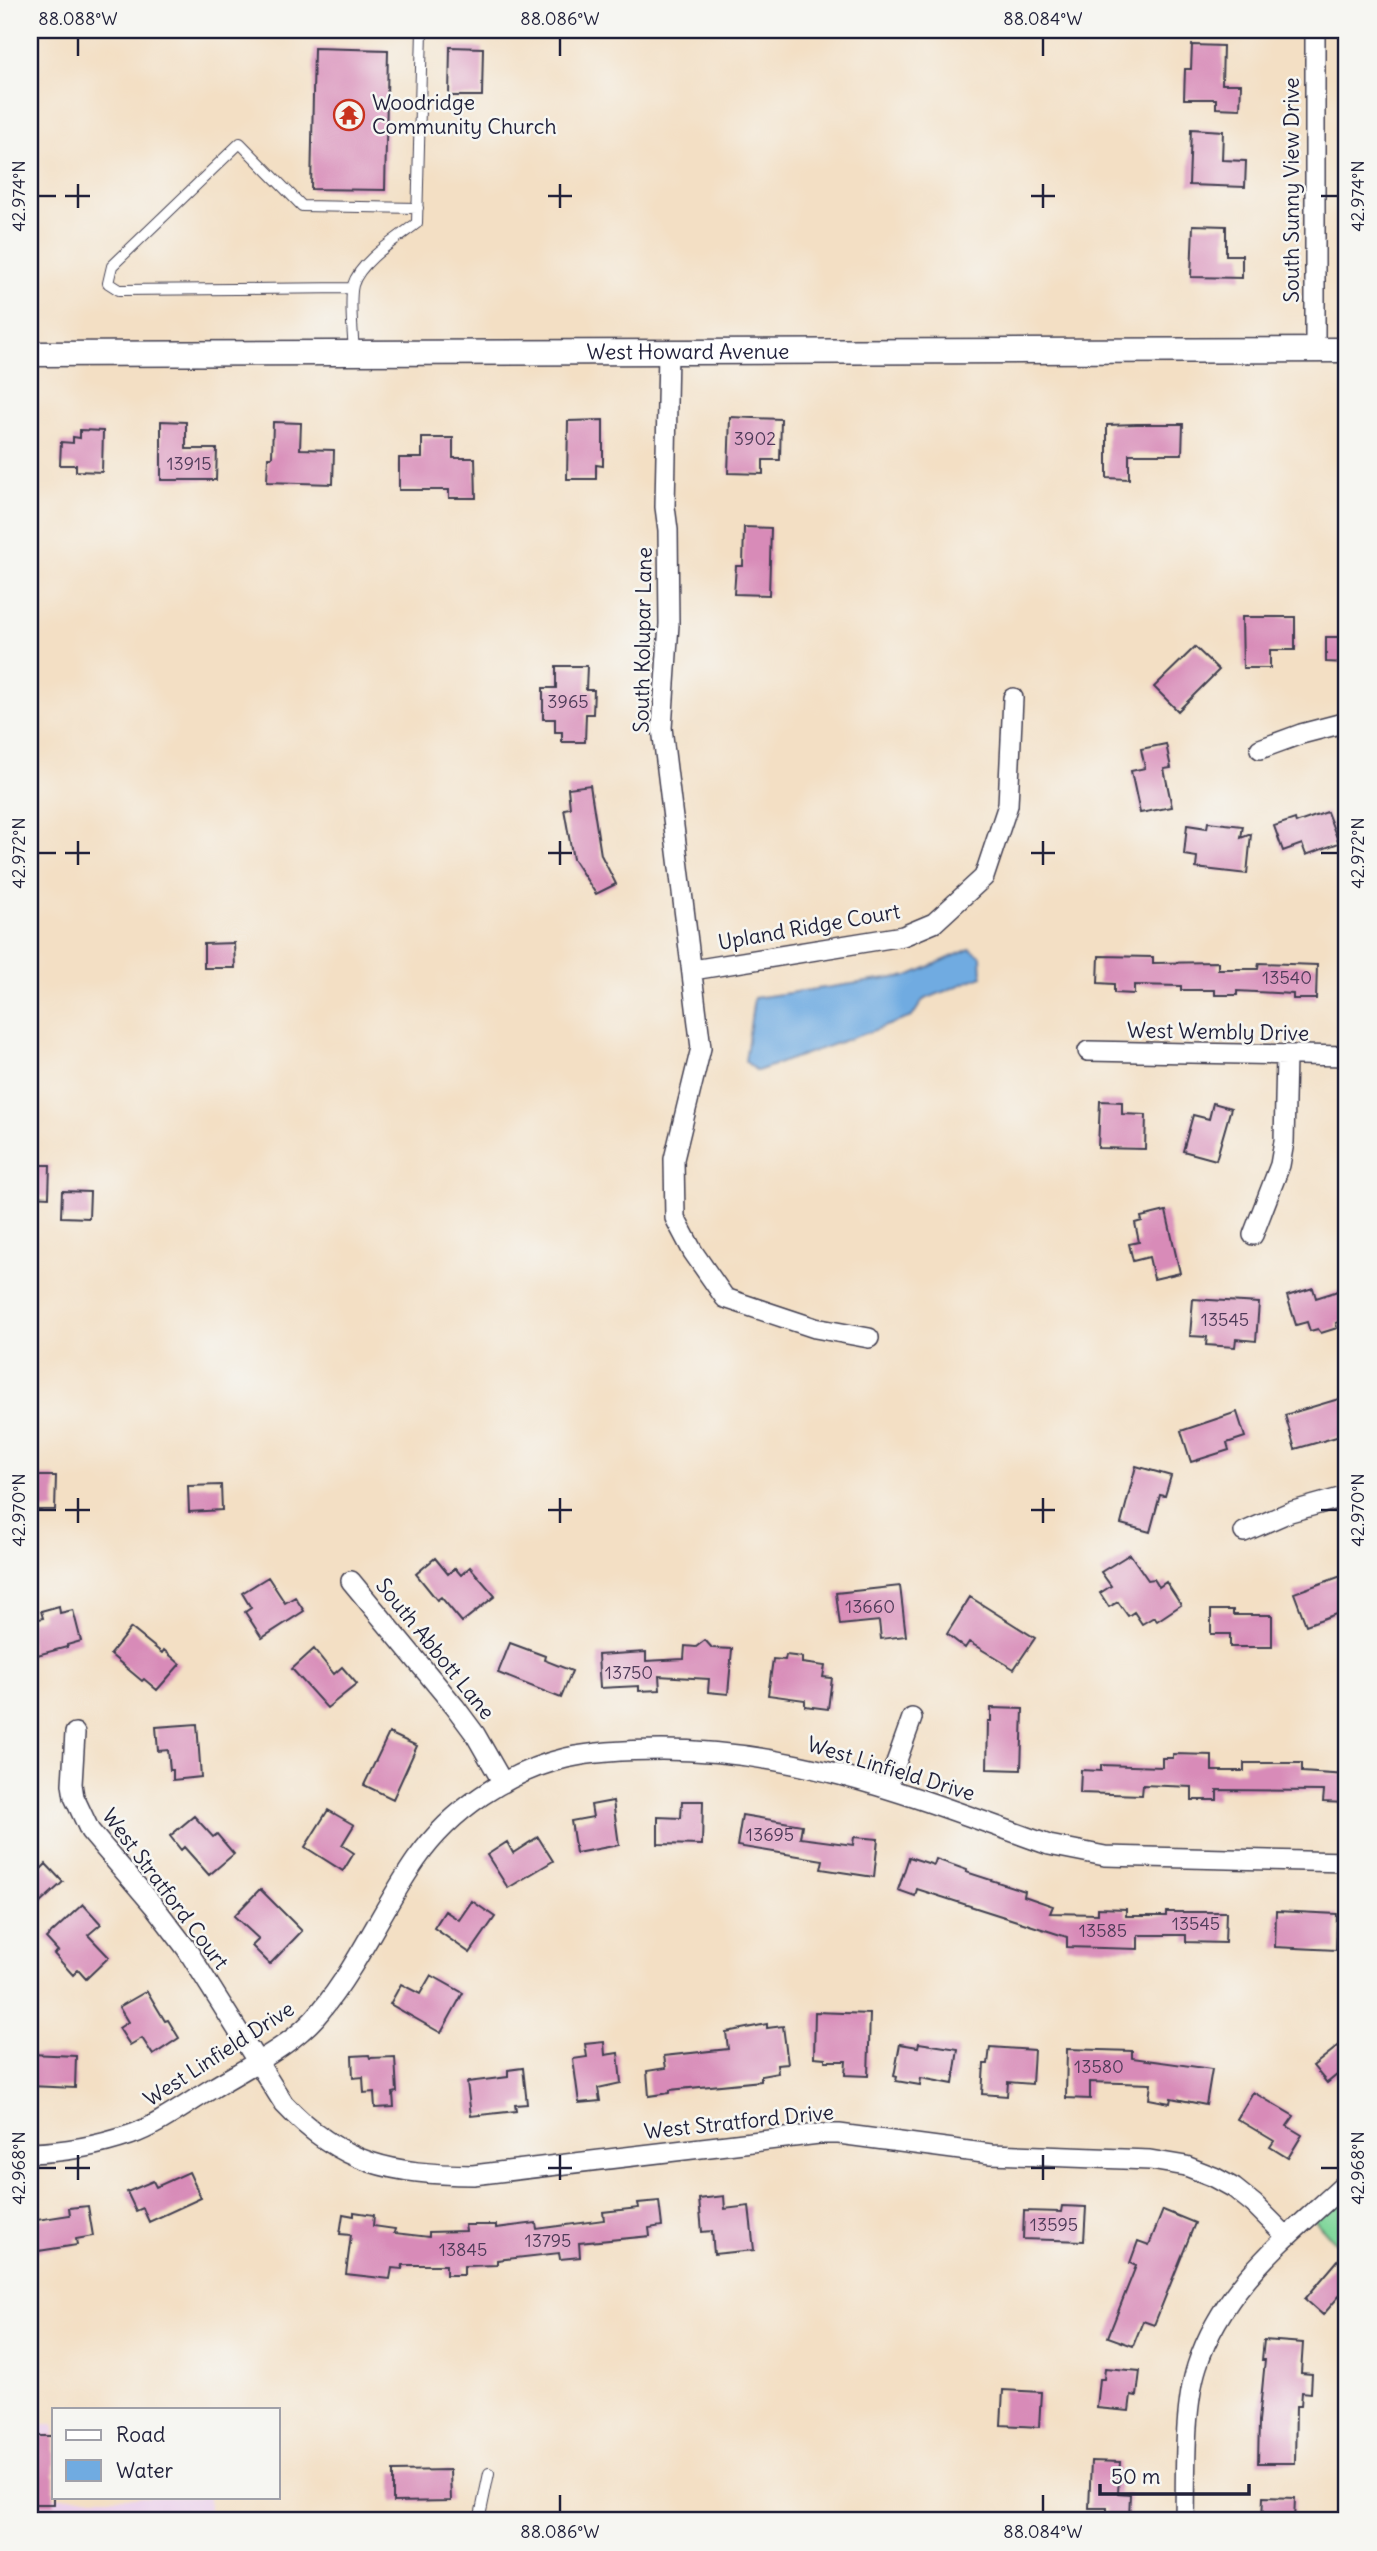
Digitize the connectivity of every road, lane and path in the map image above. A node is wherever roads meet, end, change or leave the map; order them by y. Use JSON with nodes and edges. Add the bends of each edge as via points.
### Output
{"nodes":[{"id":1,"x":422,"y":30,"type":"edge"},
{"id":2,"x":1315,"y":30,"type":"edge"},
{"id":3,"x":418,"y":208,"type":"junction"},
{"id":4,"x":352,"y":288,"type":"junction"},
{"id":5,"x":1315,"y":349,"type":"junction"},
{"id":6,"x":1347,"y":350,"type":"edge"},
{"id":7,"x":668,"y":351,"type":"junction"},
{"id":8,"x":354,"y":352,"type":"junction"},
{"id":9,"x":30,"y":354,"type":"edge"},
{"id":10,"x":1013,"y":698,"type":"dead end"},
{"id":11,"x":1347,"y":722,"type":"edge"},
{"id":12,"x":1260,"y":749,"type":"dead end"},
{"id":13,"x":693,"y":970,"type":"junction"},
{"id":14,"x":1088,"y":1051,"type":"dead end"},
{"id":15,"x":1347,"y":1056,"type":"edge"},
{"id":16,"x":1286,"y":1057,"type":"junction"},
{"id":17,"x":1253,"y":1235,"type":"dead end"},
{"id":18,"x":869,"y":1338,"type":"dead end"},
{"id":19,"x":1347,"y":1496,"type":"edge"},
{"id":20,"x":1244,"y":1532,"type":"dead end"},
{"id":21,"x":351,"y":1581,"type":"dead end"},
{"id":22,"x":912,"y":1718,"type":"dead end"},
{"id":23,"x":75,"y":1733,"type":"dead end"},
{"id":24,"x":503,"y":1783,"type":"junction"},
{"id":25,"x":887,"y":1788,"type":"junction"},
{"id":26,"x":1347,"y":1862,"type":"edge"},
{"id":27,"x":256,"y":2062,"type":"junction"},
{"id":28,"x":30,"y":2153,"type":"edge"},
{"id":29,"x":1347,"y":2182,"type":"edge"},
{"id":30,"x":1287,"y":2237,"type":"junction"},
{"id":31,"x":489,"y":2473,"type":"dead end"},
{"id":32,"x":479,"y":2521,"type":"edge"},
{"id":33,"x":1185,"y":2521,"type":"edge"}],
"edges":[{"from":1,"to":3,"type":"lane"},
{"from":2,"to":5,"type":"street","name":"South Sunny View Drive"},
{"from":3,"to":4,"type":"lane","via":[[417,223],[365,265]]},
{"from":3,"to":4,"type":"lane","via":[[302,206],[240,143],[112,266],[108,283],[119,290]]},
{"from":4,"to":8,"type":"lane"},
{"from":5,"to":6,"type":"street","name":"West Howard Avenue"},
{"from":5,"to":7,"type":"street","name":"West Howard Avenue"},
{"from":7,"to":8,"type":"street","name":"West Howard Avenue"},
{"from":7,"to":13,"type":"street","name":"South Kolupar Lane","via":[[668,624],[662,728]]},
{"from":8,"to":9,"type":"street","name":"West Howard Avenue"},
{"from":10,"to":13,"type":"street","name":"Upland Ridge Court","via":[[1008,805],[984,877],[934,923],[903,936]]},
{"from":11,"to":12,"type":"street"},
{"from":13,"to":18,"type":"street","name":"South Kolupar Lane","via":[[701,1048],[674,1159],[675,1218],[725,1297],[815,1328]]},
{"from":14,"to":16,"type":"street","name":"West Wembly Drive"},
{"from":15,"to":16,"type":"street","name":"West Wembly Drive"},
{"from":16,"to":17,"type":"street","via":[[1280,1166]]},
{"from":19,"to":20,"type":"street","via":[[1290,1512]]},
{"from":21,"to":24,"type":"street","name":"South Abbott Lane","via":[[455,1707]]},
{"from":22,"to":25,"type":"street"},
{"from":23,"to":27,"type":"street","name":"West Stratford Court","via":[[72,1784],[90,1831],[186,1948]]},
{"from":24,"to":25,"type":"street","name":"West Linfield Drive","via":[[568,1758],[681,1750],[782,1760]]},
{"from":24,"to":27,"type":"street","name":"West Linfield Drive","via":[[451,1820],[428,1845],[313,2021]]},
{"from":25,"to":26,"type":"street","name":"West Linfield Drive","via":[[1079,1852]]},
{"from":27,"to":28,"type":"street","name":"West Linfield Drive","via":[[132,2134]]},
{"from":27,"to":30,"type":"street","name":"West Stratford Drive","via":[[302,2124],[366,2161],[398,2170],[473,2175],[839,2134],[991,2154],[1150,2160],[1186,2166],[1234,2188]]},
{"from":29,"to":30,"type":"street"},
{"from":30,"to":33,"type":"street","via":[[1228,2300],[1196,2368],[1189,2407]]},
{"from":31,"to":32,"type":"lane"}]}
